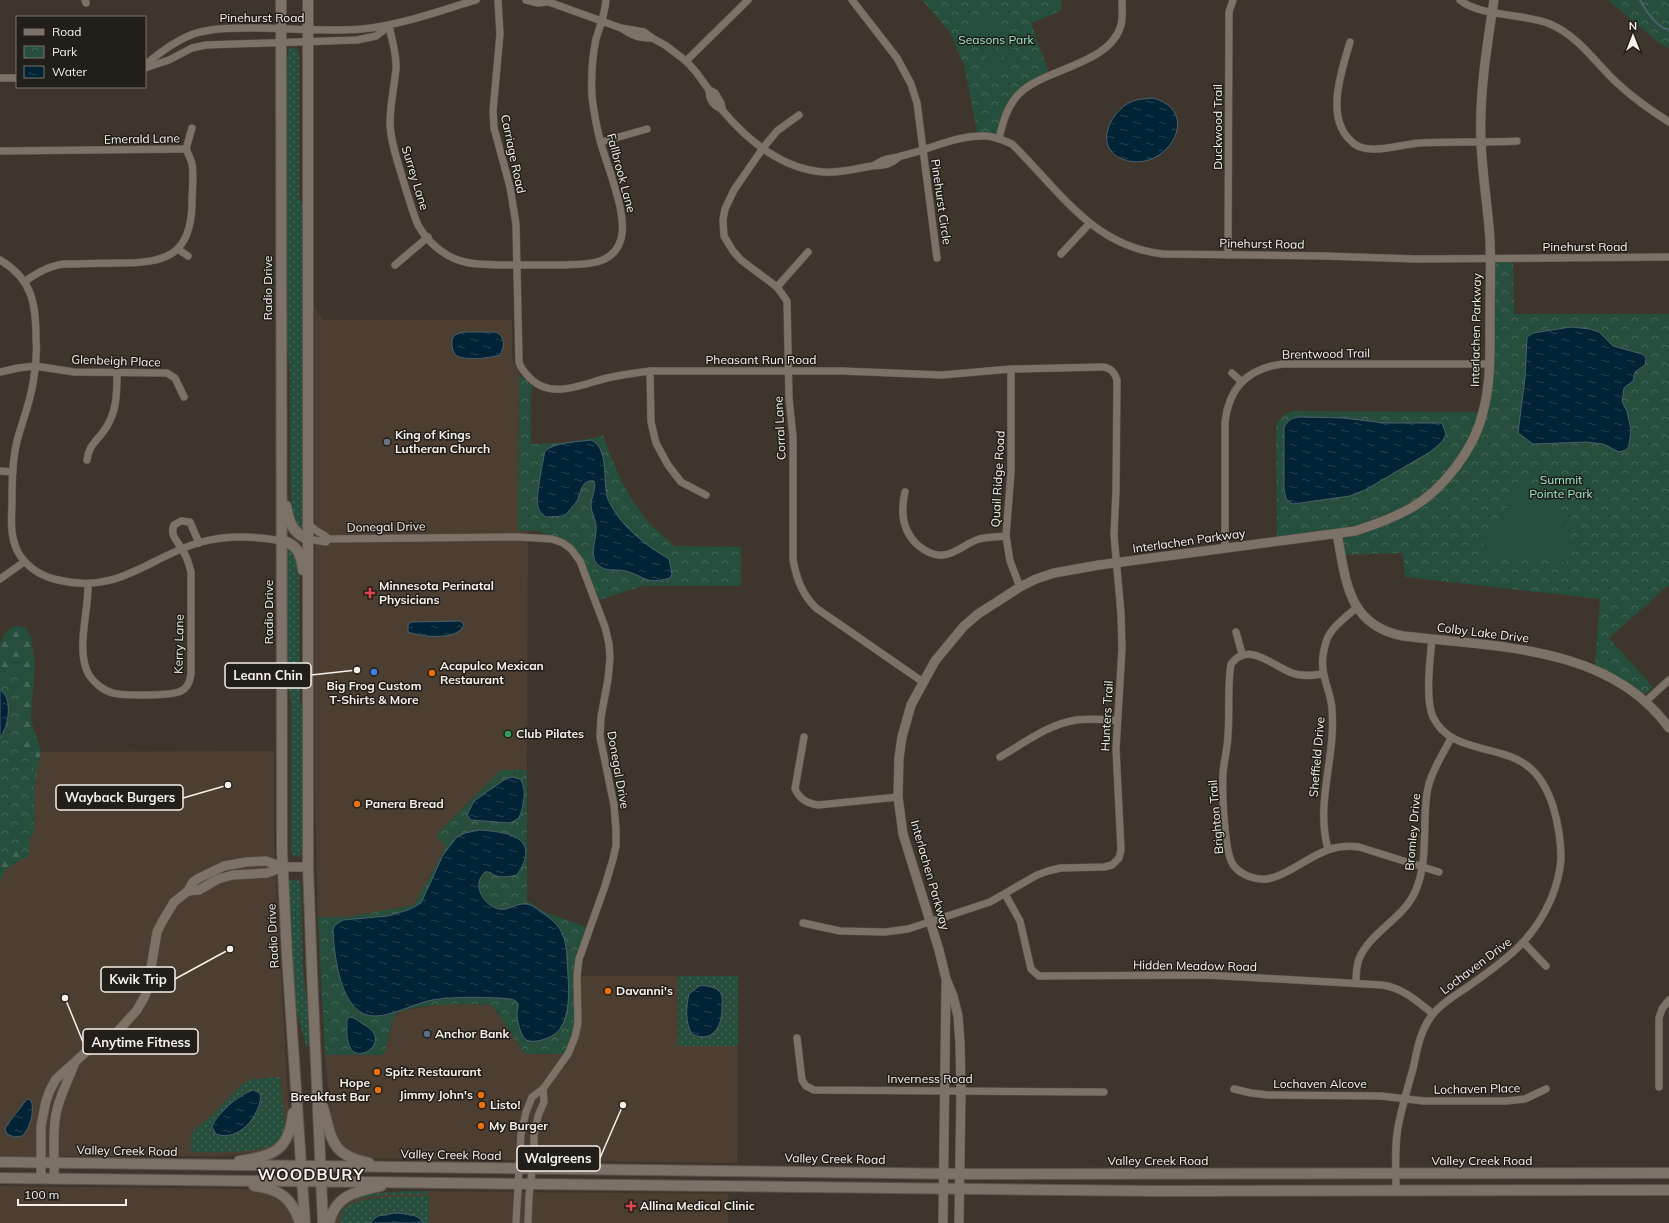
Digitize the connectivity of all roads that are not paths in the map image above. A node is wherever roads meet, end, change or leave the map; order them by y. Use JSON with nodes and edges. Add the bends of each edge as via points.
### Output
{"nodes":[{"id":1,"x":281,"y":0,"type":"edge"},
{"id":2,"x":308,"y":0,"type":"edge"},
{"id":3,"x":476,"y":0,"type":"edge"},
{"id":4,"x":498,"y":0,"type":"edge"},
{"id":5,"x":526,"y":0,"type":"edge"},
{"id":6,"x":606,"y":0,"type":"edge"},
{"id":7,"x":748,"y":0,"type":"edge"},
{"id":8,"x":852,"y":0,"type":"edge"},
{"id":9,"x":1122,"y":0,"type":"edge"},
{"id":10,"x":1233,"y":0,"type":"edge"},
{"id":11,"x":1460,"y":0,"type":"edge"},
{"id":12,"x":1494,"y":0,"type":"edge"},
{"id":13,"x":545,"y":1,"type":"edge"},
{"id":14,"x":1492,"y":12,"type":"junction"},
{"id":15,"x":602,"y":22,"type":"junction"},
{"id":16,"x":389,"y":26,"type":"junction"},
{"id":17,"x":281,"y":28,"type":"junction"},
{"id":18,"x":308,"y":29,"type":"junction"},
{"id":19,"x":308,"y":41,"type":"junction"},
{"id":20,"x":281,"y":42,"type":"junction"},
{"id":21,"x":1350,"y":42,"type":"dead end"},
{"id":22,"x":686,"y":61,"type":"junction"},
{"id":23,"x":146,"y":65,"type":"edge"},
{"id":24,"x":146,"y":66,"type":"edge"},
{"id":25,"x":0,"y":78,"type":"edge"},
{"id":26,"x":16,"y":78,"type":"edge"},
{"id":27,"x":799,"y":115,"type":"dead end"},
{"id":28,"x":1669,"y":122,"type":"edge"},
{"id":29,"x":192,"y":128,"type":"dead end"},
{"id":30,"x":647,"y":129,"type":"dead end"},
{"id":31,"x":999,"y":138,"type":"junction"},
{"id":32,"x":1517,"y":141,"type":"dead end"},
{"id":33,"x":600,"y":142,"type":"junction"},
{"id":34,"x":1481,"y":142,"type":"junction"},
{"id":35,"x":763,"y":148,"type":"junction"},
{"id":36,"x":186,"y":150,"type":"junction"},
{"id":37,"x":922,"y":150,"type":"junction"},
{"id":38,"x":0,"y":151,"type":"edge"},
{"id":39,"x":1089,"y":224,"type":"junction"},
{"id":40,"x":428,"y":238,"type":"junction"},
{"id":41,"x":178,"y":249,"type":"junction"},
{"id":42,"x":808,"y":252,"type":"dead end"},
{"id":43,"x":1062,"y":254,"type":"dead end"},
{"id":44,"x":1228,"y":255,"type":"junction"},
{"id":45,"x":188,"y":256,"type":"dead end"},
{"id":46,"x":1669,"y":257,"type":"edge"},
{"id":47,"x":937,"y":258,"type":"dead end"},
{"id":48,"x":1489,"y":259,"type":"junction"},
{"id":49,"x":0,"y":260,"type":"edge"},
{"id":50,"x":395,"y":265,"type":"dead end"},
{"id":51,"x":517,"y":265,"type":"junction"},
{"id":52,"x":24,"y":282,"type":"junction"},
{"id":53,"x":777,"y":287,"type":"junction"},
{"id":54,"x":1490,"y":364,"type":"junction"},
{"id":55,"x":35,"y":366,"type":"junction"},
{"id":56,"x":1011,"y":369,"type":"junction"},
{"id":57,"x":650,"y":371,"type":"junction"},
{"id":58,"x":788,"y":371,"type":"junction"},
{"id":59,"x":0,"y":372,"type":"edge"},
{"id":60,"x":1114,"y":372,"type":"joint"},
{"id":61,"x":117,"y":373,"type":"junction"},
{"id":62,"x":1232,"y":373,"type":"dead end"},
{"id":63,"x":1242,"y":381,"type":"junction"},
{"id":64,"x":184,"y":397,"type":"dead end"},
{"id":65,"x":87,"y":460,"type":"dead end"},
{"id":66,"x":0,"y":471,"type":"edge"},
{"id":67,"x":13,"y":472,"type":"junction"},
{"id":68,"x":282,"y":479,"type":"junction"},
{"id":69,"x":905,"y":492,"type":"dead end"},
{"id":70,"x":706,"y":495,"type":"dead end"},
{"id":71,"x":308,"y":522,"type":"junction"},
{"id":72,"x":1337,"y":534,"type":"junction"},
{"id":73,"x":1006,"y":536,"type":"junction"},
{"id":74,"x":308,"y":539,"type":"junction"},
{"id":75,"x":328,"y":539,"type":"junction"},
{"id":76,"x":282,"y":541,"type":"junction"},
{"id":77,"x":199,"y":543,"type":"junction"},
{"id":78,"x":1225,"y":548,"type":"junction"},
{"id":79,"x":182,"y":549,"type":"junction"},
{"id":80,"x":24,"y":562,"type":"junction"},
{"id":81,"x":1116,"y":562,"type":"junction"},
{"id":82,"x":0,"y":579,"type":"edge"},
{"id":83,"x":88,"y":584,"type":"junction"},
{"id":84,"x":1020,"y":587,"type":"junction"},
{"id":85,"x":308,"y":600,"type":"junction"},
{"id":86,"x":1356,"y":608,"type":"junction"},
{"id":87,"x":1236,"y":632,"type":"dead end"},
{"id":88,"x":1432,"y":639,"type":"junction"},
{"id":89,"x":1242,"y":654,"type":"junction"},
{"id":90,"x":1323,"y":674,"type":"junction"},
{"id":91,"x":1669,"y":680,"type":"edge"},
{"id":92,"x":923,"y":682,"type":"junction"},
{"id":93,"x":1646,"y":702,"type":"junction"},
{"id":94,"x":1117,"y":720,"type":"junction"},
{"id":95,"x":1669,"y":728,"type":"edge"},
{"id":96,"x":804,"y":737,"type":"dead end"},
{"id":97,"x":1451,"y":738,"type":"junction"},
{"id":98,"x":1000,"y":757,"type":"dead end"},
{"id":99,"x":898,"y":797,"type":"junction"},
{"id":100,"x":1328,"y":849,"type":"junction"},
{"id":101,"x":283,"y":867,"type":"junction"},
{"id":102,"x":308,"y":867,"type":"junction"},
{"id":103,"x":1423,"y":867,"type":"junction"},
{"id":104,"x":1439,"y":872,"type":"dead end"},
{"id":105,"x":1005,"y":894,"type":"junction"},
{"id":106,"x":803,"y":923,"type":"dead end"},
{"id":107,"x":930,"y":923,"type":"junction"},
{"id":108,"x":1524,"y":944,"type":"junction"},
{"id":109,"x":1546,"y":966,"type":"dead end"},
{"id":110,"x":946,"y":979,"type":"junction"},
{"id":111,"x":1356,"y":983,"type":"junction"},
{"id":112,"x":1669,"y":1000,"type":"edge"},
{"id":113,"x":1433,"y":1014,"type":"junction"},
{"id":114,"x":797,"y":1038,"type":"dead end"},
{"id":115,"x":76,"y":1062,"type":"junction"},
{"id":116,"x":1659,"y":1086,"type":"dead end"},
{"id":117,"x":296,"y":1088,"type":"junction"},
{"id":118,"x":317,"y":1088,"type":"junction"},
{"id":119,"x":543,"y":1089,"type":"junction"},
{"id":120,"x":1234,"y":1089,"type":"dead end"},
{"id":121,"x":1546,"y":1089,"type":"dead end"},
{"id":122,"x":945,"y":1090,"type":"junction"},
{"id":123,"x":961,"y":1090,"type":"junction"},
{"id":124,"x":1104,"y":1092,"type":"dead end"},
{"id":125,"x":1405,"y":1100,"type":"junction"},
{"id":126,"x":0,"y":1162,"type":"edge"},
{"id":127,"x":42,"y":1163,"type":"junction"},
{"id":128,"x":54,"y":1163,"type":"junction"},
{"id":129,"x":207,"y":1165,"type":"junction"},
{"id":130,"x":301,"y":1166,"type":"junction"},
{"id":131,"x":322,"y":1166,"type":"junction"},
{"id":132,"x":392,"y":1168,"type":"junction"},
{"id":133,"x":520,"y":1169,"type":"junction"},
{"id":134,"x":532,"y":1169,"type":"junction"},
{"id":135,"x":944,"y":1173,"type":"junction"},
{"id":136,"x":1669,"y":1173,"type":"edge"},
{"id":137,"x":960,"y":1174,"type":"junction"},
{"id":138,"x":1396,"y":1174,"type":"junction"},
{"id":139,"x":0,"y":1178,"type":"edge"},
{"id":140,"x":41,"y":1178,"type":"junction"},
{"id":141,"x":54,"y":1179,"type":"junction"},
{"id":142,"x":207,"y":1180,"type":"junction"},
{"id":143,"x":302,"y":1181,"type":"junction"},
{"id":144,"x":322,"y":1182,"type":"junction"},
{"id":145,"x":396,"y":1182,"type":"junction"},
{"id":146,"x":518,"y":1184,"type":"junction"},
{"id":147,"x":530,"y":1184,"type":"junction"},
{"id":148,"x":944,"y":1189,"type":"junction"},
{"id":149,"x":960,"y":1189,"type":"junction"},
{"id":150,"x":1396,"y":1190,"type":"junction"},
{"id":151,"x":1669,"y":1190,"type":"edge"},
{"id":152,"x":300,"y":1223,"type":"edge"},
{"id":153,"x":305,"y":1223,"type":"edge"},
{"id":154,"x":323,"y":1223,"type":"edge"},
{"id":155,"x":329,"y":1223,"type":"edge"},
{"id":156,"x":516,"y":1223,"type":"edge"},
{"id":157,"x":528,"y":1223,"type":"edge"},
{"id":158,"x":943,"y":1223,"type":"edge"},
{"id":159,"x":959,"y":1223,"type":"edge"}],
"edges":[{"from":1,"to":17,"type":"main road","name":"Radio Drive"},
{"from":2,"to":18,"type":"main road"},
{"from":3,"to":16,"type":"street","name":"Pinehurst Road"},
{"from":4,"to":51,"type":"street","name":"Carriage Road","via":[[500,34],[493,111],[494,128],[514,207]]},
{"from":5,"to":13,"type":"street","name":"Pinehurst Road","via":[[538,3]]},
{"from":6,"to":15,"type":"street","name":"Fallbrook Lane"},
{"from":7,"to":22,"type":"street"},
{"from":8,"to":37,"type":"street","name":"Pinehurst Circle","via":[[897,58],[912,84]]},
{"from":9,"to":31,"type":"street","via":[[1121,25],[1114,38],[1104,49],[1091,57],[1030,86],[1018,95],[1005,115]]},
{"from":10,"to":44,"type":"street","name":"Duckwood Trail","via":[[1229,12]]},
{"from":11,"to":14,"type":"street","via":[[1474,8]]},
{"from":12,"to":14,"type":"street","name":"Interlachen Parkway"},
{"from":13,"to":15,"type":"street","name":"Pinehurst Road"},
{"from":14,"to":28,"type":"street","via":[[1541,21],[1563,31],[1575,39],[1632,96]]},
{"from":14,"to":34,"type":"street","name":"Interlachen Parkway","via":[[1483,77]]},
{"from":15,"to":22,"type":"street","name":"Pinehurst Road","via":[[642,38],[652,38],[675,51]]},
{"from":15,"to":33,"type":"street","name":"Fallbrook Lane","via":[[593,60],[592,80],[594,113]]},
{"from":16,"to":18,"type":"street","name":"Pinehurst Road"},
{"from":16,"to":19,"type":"street","name":"Pinehurst Road","via":[[369,38]]},
{"from":16,"to":40,"type":"street","name":"Surrey Lane","via":[[396,68],[391,103],[392,137],[412,210]]},
{"from":17,"to":18,"type":"street","name":"Pinehurst Road"},
{"from":17,"to":20,"type":"main road","name":"Radio Drive"},
{"from":17,"to":23,"type":"street","name":"Pinehurst Road","via":[[230,28],[199,33],[171,45]]},
{"from":18,"to":19,"type":"main road"},
{"from":19,"to":20,"type":"street","name":"Pinehurst Road"},
{"from":19,"to":71,"type":"main road"},
{"from":20,"to":24,"type":"street","name":"Pinehurst Road","via":[[206,45],[192,48],[169,60]]},
{"from":20,"to":68,"type":"main road","name":"Radio Drive"},
{"from":21,"to":34,"type":"street","via":[[1340,75],[1337,109],[1340,128],[1354,144],[1372,149],[1414,143]]},
{"from":22,"to":35,"type":"street","name":"Pinehurst Road","via":[[709,90],[709,96],[716,106],[722,108],[742,131]]},
{"from":25,"to":26,"type":"street"},
{"from":27,"to":35,"type":"street","name":"Corral Lane","via":[[777,131]]},
{"from":29,"to":36,"type":"street"},
{"from":30,"to":33,"type":"street"},
{"from":31,"to":37,"type":"street","name":"Pinehurst Road","via":[[974,136]]},
{"from":31,"to":39,"type":"street","name":"Pinehurst Road","via":[[1012,144]]},
{"from":32,"to":34,"type":"street"},
{"from":33,"to":51,"type":"street","name":"Fallbrook Lane","via":[[622,220],[618,247],[608,257],[594,263]]},
{"from":34,"to":48,"type":"street","name":"Interlachen Parkway","via":[[1490,240]]},
{"from":35,"to":37,"type":"street","name":"Pinehurst Road","via":[[781,160],[810,170],[837,172],[875,165],[886,159]]},
{"from":35,"to":53,"type":"street","name":"Corral Lane","via":[[734,190],[722,220],[724,236],[733,251]]},
{"from":36,"to":38,"type":"street","name":"Emerald Lane"},
{"from":36,"to":41,"type":"street","name":"Emerald Lane","via":[[192,164],[191,218],[188,234]]},
{"from":37,"to":47,"type":"street","name":"Pinehurst Circle"},
{"from":39,"to":43,"type":"street"},
{"from":39,"to":44,"type":"street","name":"Pinehurst Road","via":[[1118,242],[1148,252]]},
{"from":40,"to":50,"type":"street"},
{"from":40,"to":51,"type":"street","name":"Surrey Lane","via":[[448,255],[464,262]]},
{"from":41,"to":45,"type":"street"},
{"from":41,"to":52,"type":"street","name":"Emerald Lane","via":[[166,258],[143,263],[55,265],[37,272]]},
{"from":42,"to":53,"type":"street"},
{"from":44,"to":48,"type":"street","name":"Pinehurst Road"},
{"from":46,"to":48,"type":"street","name":"Pinehurst Road"},
{"from":48,"to":54,"type":"street","name":"Interlachen Parkway"},
{"from":49,"to":52,"type":"street"},
{"from":51,"to":57,"type":"street","name":"Pheasant Run Road","via":[[517,353],[519,364],[532,381],[550,389],[561,390],[621,375]]},
{"from":52,"to":55,"type":"street","via":[[35,307]]},
{"from":53,"to":58,"type":"street","name":"Corral Lane","via":[[787,301],[788,308]]},
{"from":54,"to":63,"type":"street","name":"Brentwood Trail","via":[[1283,364],[1261,369]]},
{"from":54,"to":72,"type":"street","name":"Interlachen Parkway","via":[[1483,413],[1469,447],[1451,472],[1412,507],[1375,525]]},
{"from":55,"to":59,"type":"street","name":"Glenbeigh Place"},
{"from":55,"to":61,"type":"street","name":"Glenbeigh Place","via":[[74,372]]},
{"from":55,"to":67,"type":"street","via":[[17,442]]},
{"from":56,"to":58,"type":"street","name":"Pheasant Run Road","via":[[942,375]]},
{"from":56,"to":60,"type":"street","name":"Pheasant Run Road","via":[[1106,367]]},
{"from":56,"to":73,"type":"street","name":"Quail Ridge Road","via":[[1011,472]]},
{"from":57,"to":58,"type":"street","name":"Pheasant Run Road"},
{"from":57,"to":70,"type":"street","via":[[652,422],[656,443],[668,466],[681,482]]},
{"from":58,"to":92,"type":"street","name":"Corral Lane","via":[[793,437],[793,560],[801,589],[816,608]]},
{"from":60,"to":81,"type":"street","name":"Hunters Trail","via":[[1117,380],[1114,535]]},
{"from":61,"to":64,"type":"street","name":"Glenbeigh Place","via":[[167,373],[175,378]]},
{"from":61,"to":65,"type":"street","via":[[114,412],[103,432],[88,450]]},
{"from":62,"to":63,"type":"street"},
{"from":63,"to":78,"type":"street","name":"Brentwood Trail","via":[[1228,404],[1224,422]]},
{"from":66,"to":67,"type":"street"},
{"from":67,"to":80,"type":"street","via":[[11,526],[17,552]]},
{"from":68,"to":74,"type":"main road","via":[[291,525],[297,533]]},
{"from":68,"to":76,"type":"main road","name":"Radio Drive"},
{"from":69,"to":73,"type":"street","via":[[902,508],[904,524],[909,536],[926,552],[944,556],[979,539]]},
{"from":71,"to":74,"type":"main road"},
{"from":71,"to":75,"type":"street","via":[[315,531],[326,535]]},
{"from":72,"to":78,"type":"street","name":"Interlachen Parkway"},
{"from":72,"to":86,"type":"street","name":"Colby Lake Drive"},
{"from":73,"to":84,"type":"street","name":"Quail Ridge Road","via":[[1010,561]]},
{"from":74,"to":75,"type":"street","name":"Donegal Drive","via":[[326,542]]},
{"from":74,"to":85,"type":"main road"},
{"from":75,"to":119,"type":"street","name":"Donegal Drive","via":[[544,537],[567,546],[576,554],[584,568],[605,627],[610,652],[600,737],[614,805],[616,839],[613,859],[579,959],[579,1018],[575,1037],[568,1054]]},
{"from":76,"to":77,"type":"street","via":[[264,538],[224,538]]},
{"from":76,"to":85,"type":"main road","via":[[293,546],[300,555]]},
{"from":76,"to":101,"type":"main road","name":"Radio Drive"},
{"from":77,"to":79,"type":"street"},
{"from":77,"to":79,"type":"street","name":"Kerry Lane","via":[[190,522],[181,521],[174,525],[172,533]]},
{"from":78,"to":81,"type":"street","name":"Interlachen Parkway"},
{"from":79,"to":83,"type":"street","via":[[123,577]]},
{"from":79,"to":83,"type":"street","name":"Kerry Lane","via":[[191,572],[191,674],[188,685],[180,692],[120,694],[106,690],[94,681],[86,669],[83,653]]},
{"from":80,"to":82,"type":"street"},
{"from":80,"to":83,"type":"street","via":[[50,578]]},
{"from":81,"to":84,"type":"street","name":"Interlachen Parkway","via":[[1054,573]]},
{"from":81,"to":94,"type":"street","name":"Hunters Trail","via":[[1122,649]]},
{"from":84,"to":92,"type":"street","name":"Interlachen Parkway","via":[[964,626],[935,661]]},
{"from":85,"to":102,"type":"main road"},
{"from":86,"to":88,"type":"street","name":"Colby Lake Drive","via":[[1370,622],[1387,632]]},
{"from":86,"to":90,"type":"street","name":"Sheffield Drive","via":[[1337,625],[1327,639],[1323,656]]},
{"from":87,"to":89,"type":"street"},
{"from":88,"to":93,"type":"street","name":"Colby Lake Drive","via":[[1528,651],[1559,658],[1613,679]]},
{"from":88,"to":97,"type":"street","name":"Lochaven Drive","via":[[1430,706],[1438,725]]},
{"from":89,"to":90,"type":"street","via":[[1258,656],[1301,676]]},
{"from":89,"to":100,"type":"street","name":"Brighton Trail","via":[[1231,664],[1229,674],[1228,734],[1223,773],[1230,868],[1257,879],[1267,879],[1282,874]]},
{"from":90,"to":100,"type":"street","name":"Sheffield Drive","via":[[1332,710],[1323,818],[1323,833]]},
{"from":91,"to":93,"type":"street"},
{"from":92,"to":99,"type":"street","name":"Interlachen Parkway","via":[[911,705],[902,737]]},
{"from":93,"to":95,"type":"street","name":"Colby Lake Drive"},
{"from":94,"to":98,"type":"street","via":[[1078,720],[1063,723]]},
{"from":94,"to":105,"type":"street","name":"Hunters Trail","via":[[1121,850],[1119,858],[1112,865],[1104,867],[1048,870]]},
{"from":96,"to":99,"type":"street","via":[[796,789],[809,804]]},
{"from":97,"to":103,"type":"street","name":"Bromley Drive","via":[[1435,768],[1427,793]]},
{"from":97,"to":108,"type":"street","name":"Lochaven Drive","via":[[1521,761],[1538,775],[1549,793],[1559,830],[1561,862],[1554,892],[1547,908]]},
{"from":99,"to":107,"type":"street","name":"Interlachen Parkway","via":[[903,834]]},
{"from":100,"to":103,"type":"street","name":"Brighton Trail","via":[[1337,846],[1359,847]]},
{"from":101,"to":102,"type":"street"},
{"from":101,"to":115,"type":"street","via":[[266,861],[246,862],[216,869],[193,882],[188,891],[174,902],[162,922],[154,947],[148,986],[137,1010],[118,1031],[86,1052]]},
{"from":101,"to":117,"type":"main road","name":"Radio Drive"},
{"from":102,"to":118,"type":"main road"},
{"from":103,"to":104,"type":"street","name":"Brighton Trail"},
{"from":103,"to":111,"type":"street","name":"Bromley Drive","via":[[1409,903],[1370,943],[1360,958]]},
{"from":105,"to":107,"type":"street","name":"Hunters Trail","via":[[977,907]]},
{"from":105,"to":111,"type":"street","name":"Hidden Meadow Road","via":[[1020,921],[1031,969],[1039,976],[1207,975]]},
{"from":106,"to":107,"type":"street","name":"Hunters Trail","via":[[840,931],[885,932]]},
{"from":107,"to":110,"type":"street","name":"Interlachen Parkway"},
{"from":108,"to":109,"type":"street"},
{"from":108,"to":113,"type":"street","name":"Lochaven Drive"},
{"from":110,"to":122,"type":"street","name":"Interlachen Parkway"},
{"from":110,"to":123,"type":"street","name":"Interlachen Parkway","via":[[958,1016]]},
{"from":111,"to":113,"type":"street","name":"Hidden Meadow Road","via":[[1392,987],[1413,998]]},
{"from":112,"to":116,"type":"street","via":[[1659,1018]]},
{"from":113,"to":125,"type":"street","name":"Lochaven Drive","via":[[1420,1039]]},
{"from":114,"to":122,"type":"street","name":"Inverness Road","via":[[802,1080],[806,1086],[814,1090]]},
{"from":115,"to":127,"type":"street","via":[[56,1079],[46,1101],[41,1126]]},
{"from":115,"to":128,"type":"street","via":[[56,1114]]},
{"from":117,"to":129,"type":"main road","via":[[291,1132],[278,1149],[263,1156]]},
{"from":117,"to":130,"type":"main road","name":"Radio Drive"},
{"from":118,"to":131,"type":"main road"},
{"from":118,"to":132,"type":"main road","via":[[331,1137],[339,1150],[356,1160]]},
{"from":119,"to":133,"type":"street","name":"Donegal Drive","via":[[532,1097],[526,1112],[521,1134]]},
{"from":119,"to":134,"type":"street","via":[[544,1102],[534,1135]]},
{"from":120,"to":125,"type":"street","name":"Lochaven Alcove","via":[[1268,1095],[1370,1096]]},
{"from":121,"to":125,"type":"street","name":"Lochaven Place","via":[[1525,1099]]},
{"from":122,"to":123,"type":"street","name":"Inverness Road"},
{"from":122,"to":135,"type":"street","name":"Interlachen Parkway"},
{"from":123,"to":124,"type":"street","name":"Inverness Road"},
{"from":123,"to":137,"type":"street","name":"Interlachen Parkway"},
{"from":125,"to":138,"type":"street","name":"Lochaven Drive","via":[[1397,1138]]},
{"from":126,"to":127,"type":"main road","name":"Valley Creek Road"},
{"from":127,"to":128,"type":"main road","name":"Valley Creek Road"},
{"from":127,"to":140,"type":"street"},
{"from":128,"to":129,"type":"main road","name":"Valley Creek Road"},
{"from":128,"to":141,"type":"street"},
{"from":129,"to":130,"type":"main road","name":"Valley Creek Road"},
{"from":130,"to":131,"type":"main road","name":"Valley Creek Road"},
{"from":130,"to":143,"type":"main road","name":"Radio Drive"},
{"from":131,"to":132,"type":"main road","name":"Valley Creek Road"},
{"from":131,"to":144,"type":"main road"},
{"from":132,"to":133,"type":"main road","name":"Valley Creek Road"},
{"from":133,"to":134,"type":"main road","name":"Valley Creek Road"},
{"from":133,"to":146,"type":"street","name":"Donegal Drive"},
{"from":134,"to":135,"type":"main road","name":"Valley Creek Road"},
{"from":134,"to":147,"type":"street"},
{"from":135,"to":137,"type":"main road","name":"Valley Creek Road"},
{"from":135,"to":148,"type":"street","name":"Interlachen Parkway"},
{"from":136,"to":138,"type":"main road","name":"Valley Creek Road"},
{"from":137,"to":138,"type":"main road","name":"Valley Creek Road"},
{"from":137,"to":149,"type":"street","name":"Interlachen Parkway"},
{"from":138,"to":150,"type":"street","name":"Lochaven Drive"},
{"from":139,"to":140,"type":"main road"},
{"from":140,"to":141,"type":"main road"},
{"from":141,"to":142,"type":"main road"},
{"from":142,"to":143,"type":"main road"},
{"from":142,"to":152,"type":"main road","via":[[275,1190],[290,1202]]},
{"from":143,"to":144,"type":"main road"},
{"from":143,"to":153,"type":"main road","name":"Radio Drive"},
{"from":144,"to":145,"type":"main road"},
{"from":144,"to":154,"type":"main road"},
{"from":145,"to":146,"type":"main road"},
{"from":145,"to":155,"type":"main road","via":[[344,1197],[334,1209]]},
{"from":146,"to":147,"type":"main road"},
{"from":146,"to":156,"type":"street","name":"Donegal Drive"},
{"from":147,"to":148,"type":"main road"},
{"from":147,"to":157,"type":"street"},
{"from":148,"to":149,"type":"main road"},
{"from":148,"to":158,"type":"street","name":"Interlachen Parkway"},
{"from":149,"to":150,"type":"main road"},
{"from":149,"to":159,"type":"street","name":"Interlachen Parkway"},
{"from":150,"to":151,"type":"main road"}]}
